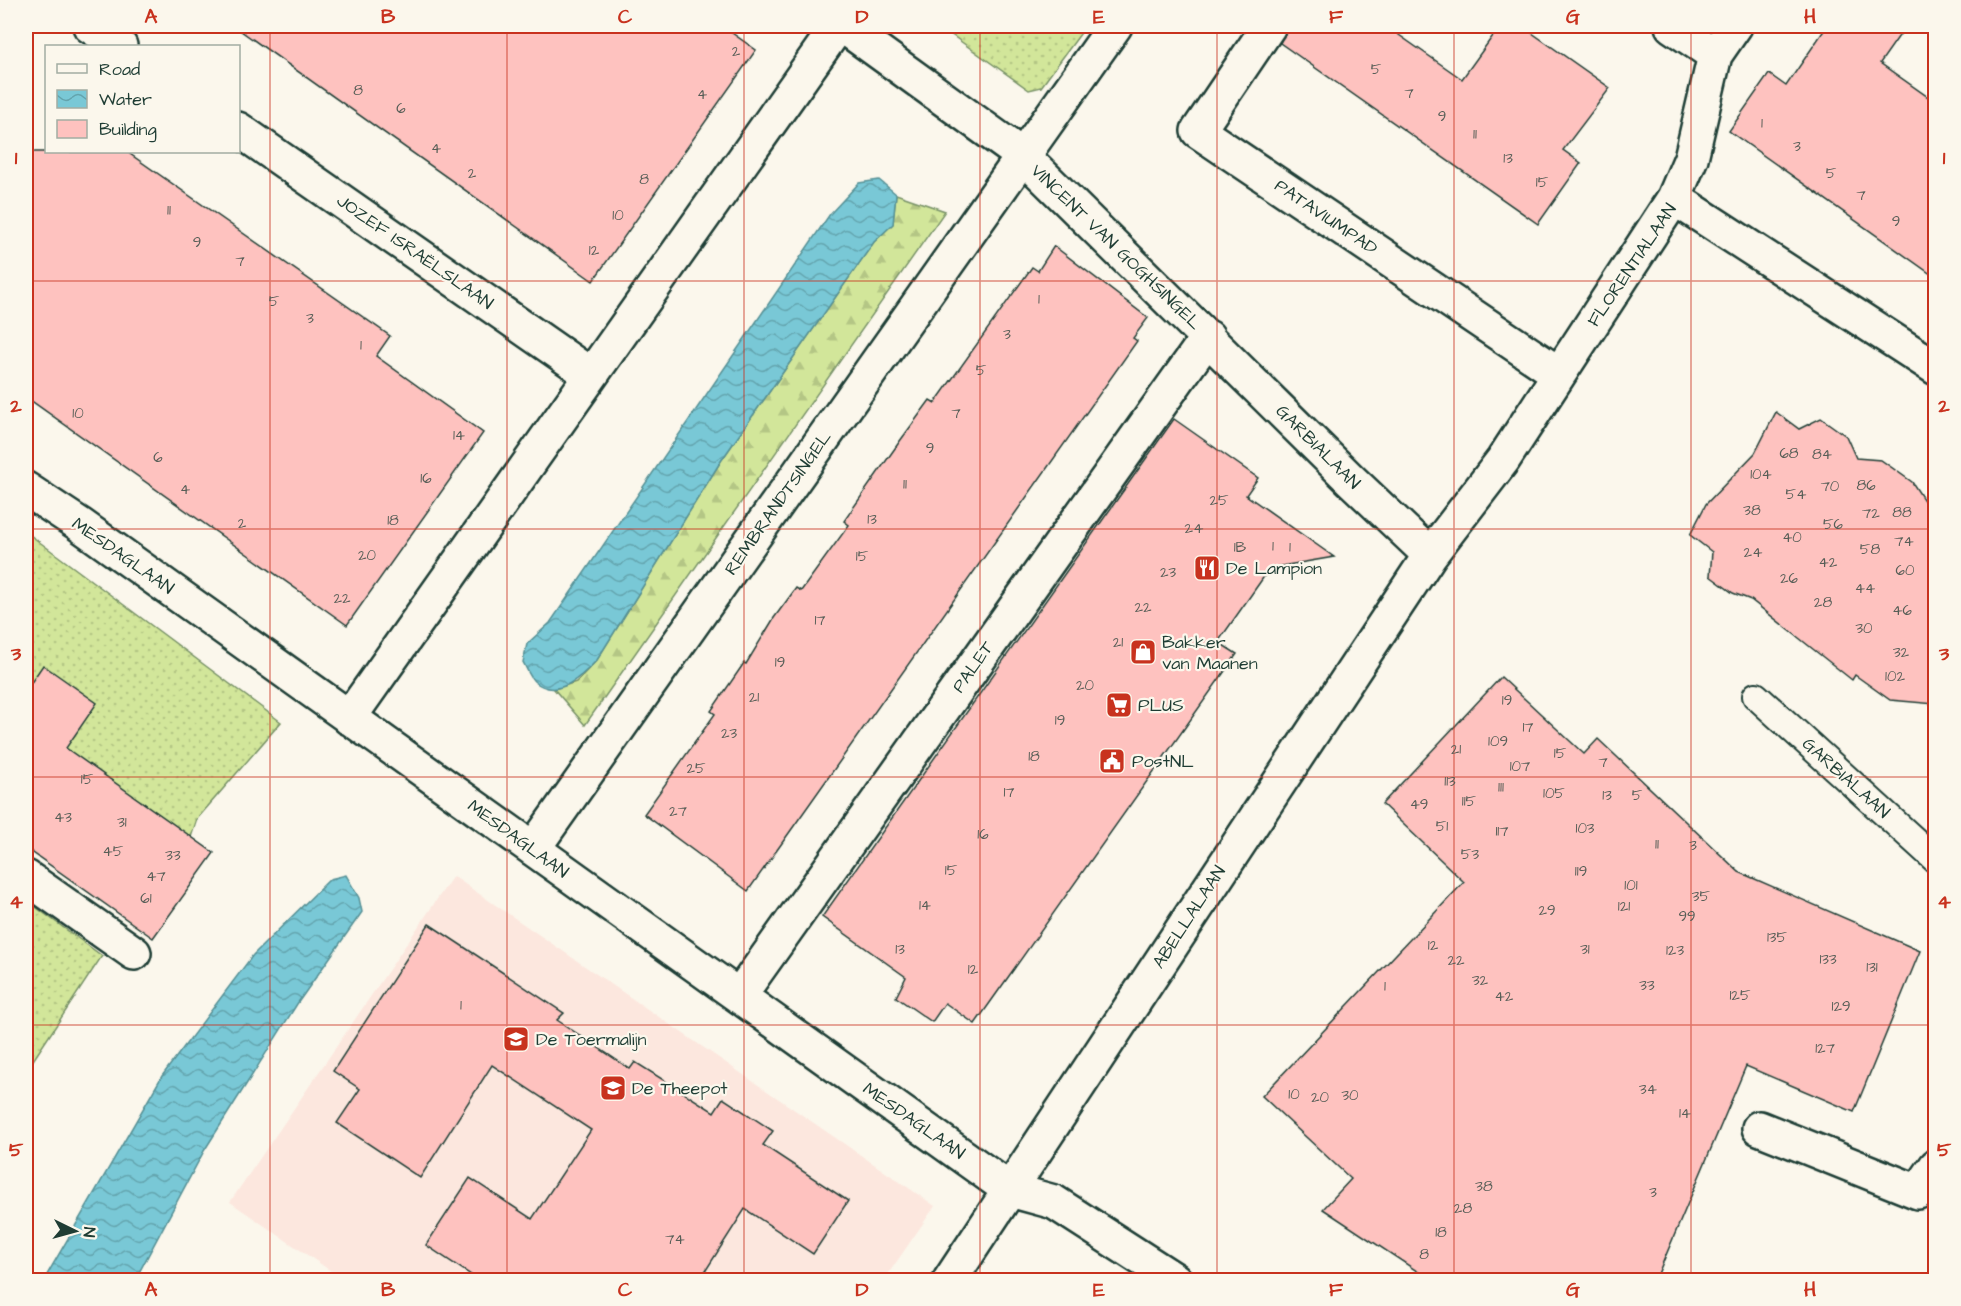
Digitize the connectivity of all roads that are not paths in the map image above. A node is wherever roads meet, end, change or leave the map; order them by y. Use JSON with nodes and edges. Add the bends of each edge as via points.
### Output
{"nodes":[{"id":1,"x":90,"y":26,"type":"edge"},
{"id":2,"x":838,"y":26,"type":"edge"},
{"id":3,"x":843,"y":26,"type":"edge"},
{"id":4,"x":1115,"y":26,"type":"edge"},
{"id":5,"x":1269,"y":26,"type":"edge"},
{"id":6,"x":1672,"y":26,"type":"edge"},
{"id":7,"x":1735,"y":26,"type":"edge"},
{"id":8,"x":118,"y":45,"type":"edge"},
{"id":9,"x":1715,"y":55,"type":"junction"},
{"id":10,"x":240,"y":130,"type":"edge"},
{"id":11,"x":1024,"y":157,"type":"junction"},
{"id":12,"x":1674,"y":198,"type":"junction"},
{"id":13,"x":1208,"y":337,"type":"junction"},
{"id":14,"x":1935,"y":368,"type":"edge"},
{"id":15,"x":1558,"y":374,"type":"junction"},
{"id":16,"x":591,"y":375,"type":"junction"},
{"id":17,"x":26,"y":489,"type":"edge"},
{"id":18,"x":1430,"y":555,"type":"junction"},
{"id":19,"x":1756,"y":696,"type":"dead end"},
{"id":20,"x":349,"y":718,"type":"junction"},
{"id":21,"x":533,"y":849,"type":"junction"},
{"id":22,"x":1935,"y":860,"type":"edge"},
{"id":23,"x":26,"y":877,"type":"edge"},
{"id":24,"x":134,"y":953,"type":"dead end"},
{"id":25,"x":739,"y":996,"type":"junction"},
{"id":26,"x":1759,"y":1128,"type":"dead end"},
{"id":27,"x":1935,"y":1166,"type":"edge"},
{"id":28,"x":1010,"y":1190,"type":"junction"},
{"id":29,"x":950,"y":1281,"type":"edge"},
{"id":30,"x":1175,"y":1281,"type":"edge"}],
"edges":[{"from":1,"to":8,"type":"street"},
{"from":2,"to":16,"type":"street"},
{"from":3,"to":11,"type":"street","name":"VINCENT VAN GOGHSINGEL"},
{"from":4,"to":11,"type":"street","name":"VINCENT VAN GOGHSINGEL"},
{"from":5,"to":15,"type":"street","name":"PATAVIUMPAD","via":[[1198,131]]},
{"from":6,"to":9,"type":"street"},
{"from":7,"to":9,"type":"street"},
{"from":9,"to":12,"type":"street","via":[[1691,158]]},
{"from":10,"to":16,"type":"street","name":"JOZEF ISRAËLSLAAN"},
{"from":11,"to":13,"type":"street","name":"VINCENT VAN GOGHSINGEL"},
{"from":11,"to":21,"type":"street","name":"REMBRANDTSINGEL"},
{"from":12,"to":14,"type":"street","name":"FLORENTIALAAN"},
{"from":12,"to":15,"type":"street","name":"FLORENTIALAAN"},
{"from":13,"to":18,"type":"street","name":"GARBIALAAN"},
{"from":13,"to":25,"type":"street","name":"PALET"},
{"from":15,"to":18,"type":"street","name":"FLORENTIALAAN","via":[[1503,460]]},
{"from":16,"to":20,"type":"street"},
{"from":17,"to":20,"type":"street","name":"MESDAGLAAN"},
{"from":18,"to":28,"type":"street","name":"ABELLALAAN"},
{"from":19,"to":22,"type":"lane","name":"GARBIALAAN"},
{"from":20,"to":21,"type":"street","name":"MESDAGLAAN"},
{"from":21,"to":25,"type":"street","name":"MESDAGLAAN"},
{"from":23,"to":24,"type":"street"},
{"from":25,"to":28,"type":"street","name":"MESDAGLAAN"},
{"from":26,"to":27,"type":"street","via":[[1918,1192]]},
{"from":28,"to":29,"type":"street","name":"ABELLALAAN"},
{"from":28,"to":30,"type":"street","via":[[1054,1202]]}]}
